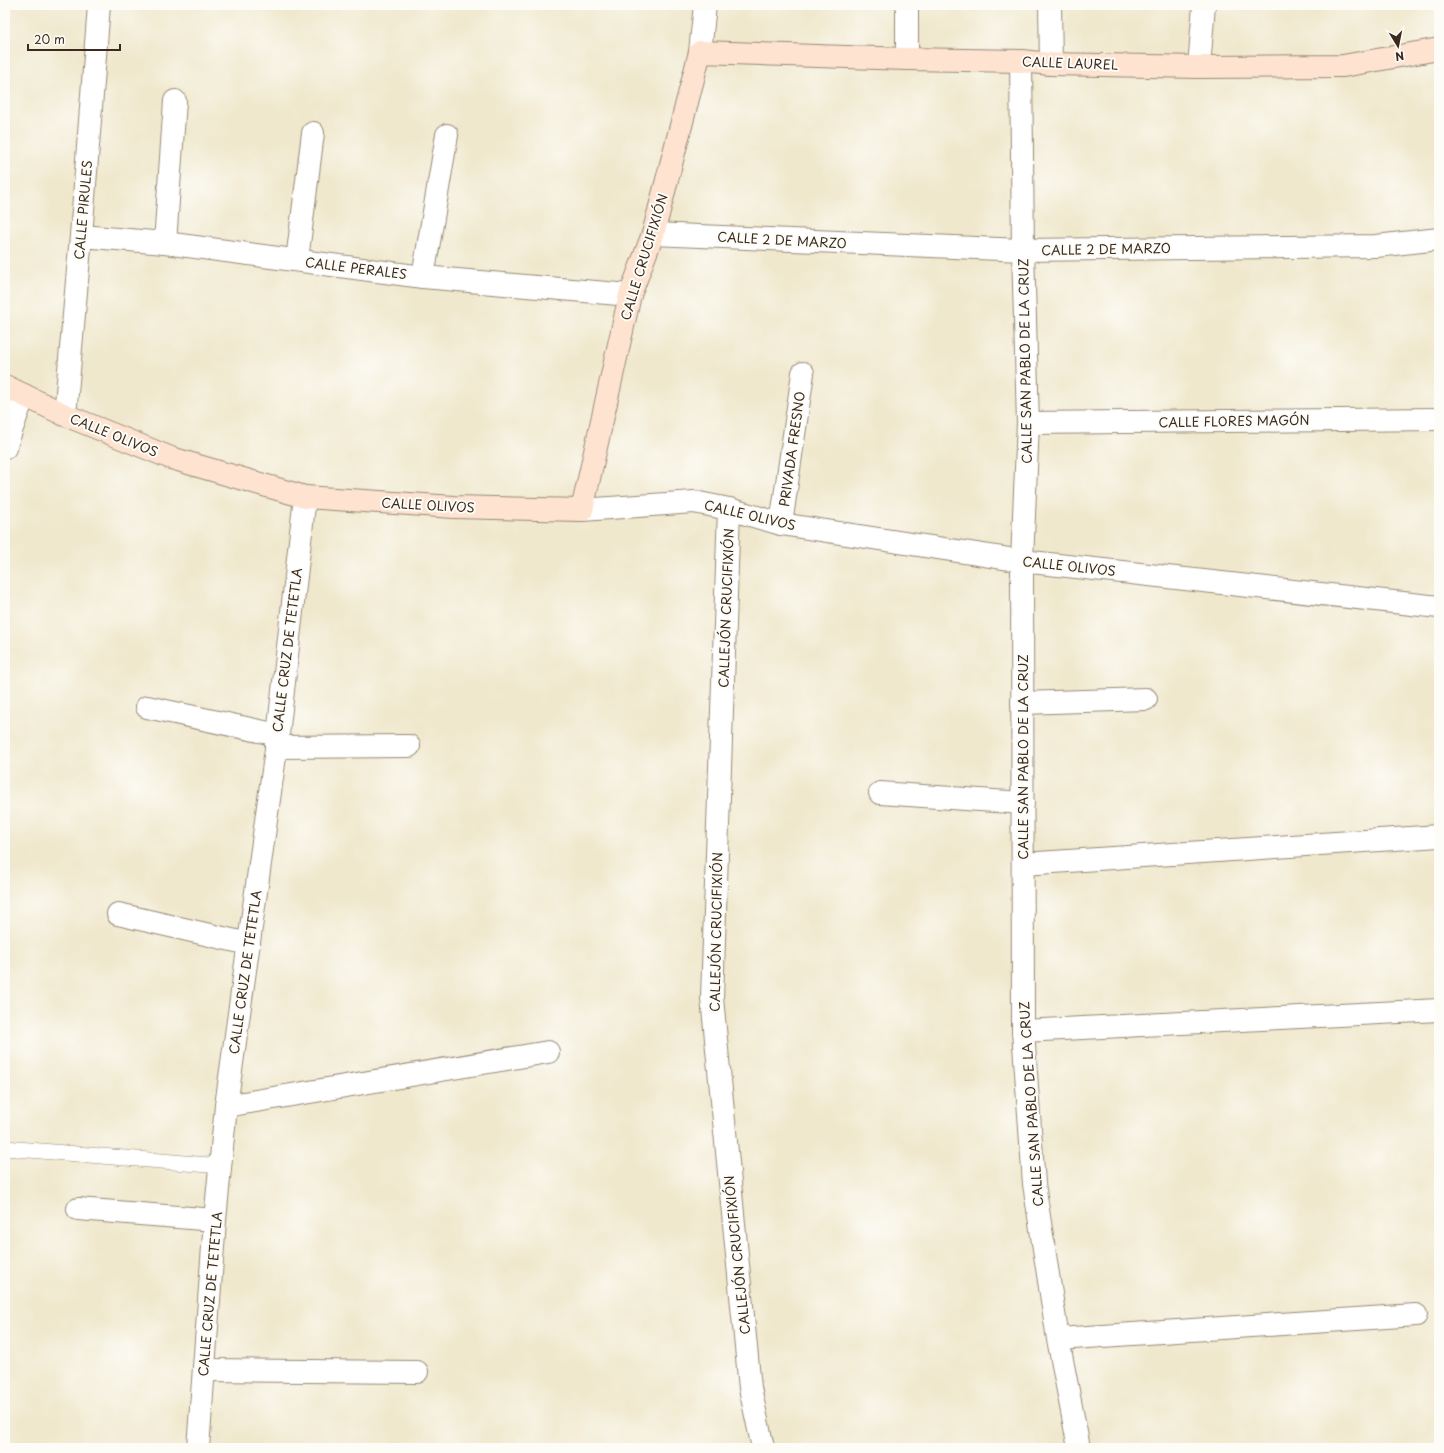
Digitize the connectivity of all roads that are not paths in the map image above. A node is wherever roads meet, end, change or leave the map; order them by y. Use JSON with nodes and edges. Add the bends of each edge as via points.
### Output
{"nodes":[{"id":1,"x":99,"y":5,"type":"edge"},
{"id":2,"x":704,"y":5,"type":"edge"},
{"id":3,"x":907,"y":5,"type":"edge"},
{"id":4,"x":1050,"y":5,"type":"edge"},
{"id":5,"x":1204,"y":5,"type":"edge"},
{"id":6,"x":1439,"y":49,"type":"edge"},
{"id":7,"x":700,"y":52,"type":"junction"},
{"id":8,"x":907,"y":59,"type":"junction"},
{"id":9,"x":1021,"y":61,"type":"junction"},
{"id":10,"x":1050,"y":64,"type":"junction"},
{"id":11,"x":1200,"y":67,"type":"junction"},
{"id":12,"x":175,"y":101,"type":"dead end"},
{"id":13,"x":313,"y":133,"type":"dead end"},
{"id":14,"x":448,"y":136,"type":"dead end"},
{"id":15,"x":653,"y":234,"type":"junction"},
{"id":16,"x":81,"y":236,"type":"junction"},
{"id":17,"x":1439,"y":239,"type":"edge"},
{"id":18,"x":165,"y":243,"type":"junction"},
{"id":19,"x":1023,"y":250,"type":"junction"},
{"id":20,"x":297,"y":260,"type":"junction"},
{"id":21,"x":423,"y":277,"type":"junction"},
{"id":22,"x":630,"y":295,"type":"junction"},
{"id":23,"x":803,"y":373,"type":"dead end"},
{"id":24,"x":14,"y":390,"type":"edge"},
{"id":25,"x":65,"y":415,"type":"junction"},
{"id":26,"x":1439,"y":418,"type":"edge"},
{"id":27,"x":1028,"y":423,"type":"junction"},
{"id":28,"x":5,"y":448,"type":"edge"},
{"id":29,"x":305,"y":497,"type":"junction"},
{"id":30,"x":729,"y":509,"type":"junction"},
{"id":31,"x":582,"y":510,"type":"junction"},
{"id":32,"x":781,"y":524,"type":"junction"},
{"id":33,"x":1022,"y":561,"type":"junction"},
{"id":34,"x":1439,"y":607,"type":"edge"},
{"id":35,"x":1146,"y":699,"type":"dead end"},
{"id":36,"x":1022,"y":703,"type":"junction"},
{"id":37,"x":147,"y":707,"type":"dead end"},
{"id":38,"x":277,"y":741,"type":"junction"},
{"id":39,"x":409,"y":746,"type":"dead end"},
{"id":40,"x":880,"y":793,"type":"dead end"},
{"id":41,"x":1023,"y":803,"type":"junction"},
{"id":42,"x":1439,"y":836,"type":"edge"},
{"id":43,"x":1023,"y":864,"type":"junction"},
{"id":44,"x":118,"y":914,"type":"dead end"},
{"id":45,"x":249,"y":944,"type":"junction"},
{"id":46,"x":1439,"y":1010,"type":"edge"},
{"id":47,"x":1023,"y":1031,"type":"junction"},
{"id":48,"x":548,"y":1052,"type":"dead end"},
{"id":49,"x":226,"y":1106,"type":"junction"},
{"id":50,"x":5,"y":1148,"type":"edge"},
{"id":51,"x":221,"y":1166,"type":"junction"},
{"id":52,"x":78,"y":1209,"type":"dead end"},
{"id":53,"x":215,"y":1220,"type":"junction"},
{"id":54,"x":1416,"y":1315,"type":"dead end"},
{"id":55,"x":1058,"y":1338,"type":"junction"},
{"id":56,"x":204,"y":1370,"type":"junction"},
{"id":57,"x":417,"y":1372,"type":"dead end"},
{"id":58,"x":198,"y":1448,"type":"edge"},
{"id":59,"x":763,"y":1448,"type":"edge"},
{"id":60,"x":1079,"y":1448,"type":"edge"}],
"edges":[{"from":1,"to":16,"type":"street","name":"CALLE PIRULES"},
{"from":2,"to":7,"type":"street","name":"CALLE CRUCIFIXIÓN"},
{"from":3,"to":8,"type":"street"},
{"from":4,"to":10,"type":"street"},
{"from":5,"to":11,"type":"street"},
{"from":6,"to":11,"type":"street","name":"CALLE LAUREL","via":[[1344,66]]},
{"from":7,"to":8,"type":"street","name":"CALLE LAUREL"},
{"from":7,"to":15,"type":"street","name":"CALLE CRUCIFIXIÓN"},
{"from":8,"to":9,"type":"street","name":"CALLE LAUREL"},
{"from":9,"to":10,"type":"street","name":"CALLE LAUREL"},
{"from":9,"to":19,"type":"street","name":"CALLE SAN PABLO DE LA CRUZ"},
{"from":10,"to":11,"type":"street","name":"CALLE LAUREL"},
{"from":12,"to":18,"type":"street"},
{"from":13,"to":20,"type":"street"},
{"from":14,"to":21,"type":"street"},
{"from":15,"to":19,"type":"street","name":"CALLE 2 DE MARZO"},
{"from":15,"to":22,"type":"street","name":"CALLE CRUCIFIXIÓN"},
{"from":16,"to":18,"type":"street","name":"CALLE PERALES"},
{"from":16,"to":25,"type":"street","name":"CALLE PIRULES"},
{"from":17,"to":19,"type":"street","name":"CALLE 2 DE MARZO","via":[[1376,246]]},
{"from":18,"to":20,"type":"street","name":"CALLE PERALES"},
{"from":19,"to":27,"type":"street","name":"CALLE SAN PABLO DE LA CRUZ"},
{"from":20,"to":21,"type":"street","name":"CALLE PERALES"},
{"from":21,"to":22,"type":"street","name":"CALLE PERALES"},
{"from":22,"to":31,"type":"street","name":"CALLE CRUCIFIXIÓN"},
{"from":23,"to":32,"type":"street","name":"PRIVADA FRESNO"},
{"from":24,"to":25,"type":"street","name":"CALLE OLIVOS"},
{"from":24,"to":28,"type":"street"},
{"from":25,"to":29,"type":"street","name":"CALLE OLIVOS","via":[[171,458]]},
{"from":26,"to":27,"type":"street","name":"CALLE FLORES MAGÓN"},
{"from":27,"to":33,"type":"street","name":"CALLE SAN PABLO DE LA CRUZ"},
{"from":29,"to":31,"type":"street","name":"CALLE OLIVOS","via":[[454,508]]},
{"from":29,"to":38,"type":"street","name":"CALLE CRUZ DE TETETLA"},
{"from":30,"to":31,"type":"street","name":"CALLE OLIVOS","via":[[694,502]]},
{"from":30,"to":32,"type":"street","name":"CALLE OLIVOS"},
{"from":30,"to":59,"type":"street","name":"CALLEJÓN CRUCIFIXIÓN","via":[[712,998],[750,1388]]},
{"from":32,"to":33,"type":"street","name":"CALLE OLIVOS"},
{"from":33,"to":34,"type":"street","name":"CALLE OLIVOS"},
{"from":33,"to":36,"type":"street","name":"CALLE SAN PABLO DE LA CRUZ"},
{"from":35,"to":36,"type":"street"},
{"from":36,"to":41,"type":"street","name":"CALLE SAN PABLO DE LA CRUZ"},
{"from":37,"to":38,"type":"street"},
{"from":38,"to":39,"type":"street"},
{"from":38,"to":45,"type":"street","name":"CALLE CRUZ DE TETETLA"},
{"from":40,"to":41,"type":"street"},
{"from":41,"to":43,"type":"street","name":"CALLE SAN PABLO DE LA CRUZ"},
{"from":42,"to":43,"type":"street"},
{"from":43,"to":47,"type":"street","name":"CALLE SAN PABLO DE LA CRUZ"},
{"from":44,"to":45,"type":"street"},
{"from":45,"to":49,"type":"street","name":"CALLE CRUZ DE TETETLA"},
{"from":46,"to":47,"type":"street"},
{"from":47,"to":55,"type":"street","name":"CALLE SAN PABLO DE LA CRUZ","via":[[1034,1184]]},
{"from":48,"to":49,"type":"street"},
{"from":49,"to":51,"type":"street","name":"CALLE CRUZ DE TETETLA"},
{"from":50,"to":51,"type":"lane"},
{"from":51,"to":53,"type":"street","name":"CALLE CRUZ DE TETETLA"},
{"from":52,"to":53,"type":"street"},
{"from":53,"to":56,"type":"street","name":"CALLE CRUZ DE TETETLA"},
{"from":54,"to":55,"type":"street"},
{"from":55,"to":60,"type":"street","name":"CALLE SAN PABLO DE LA CRUZ"},
{"from":56,"to":57,"type":"street"},
{"from":56,"to":58,"type":"street","name":"CALLE CRUZ DE TETETLA"}]}
